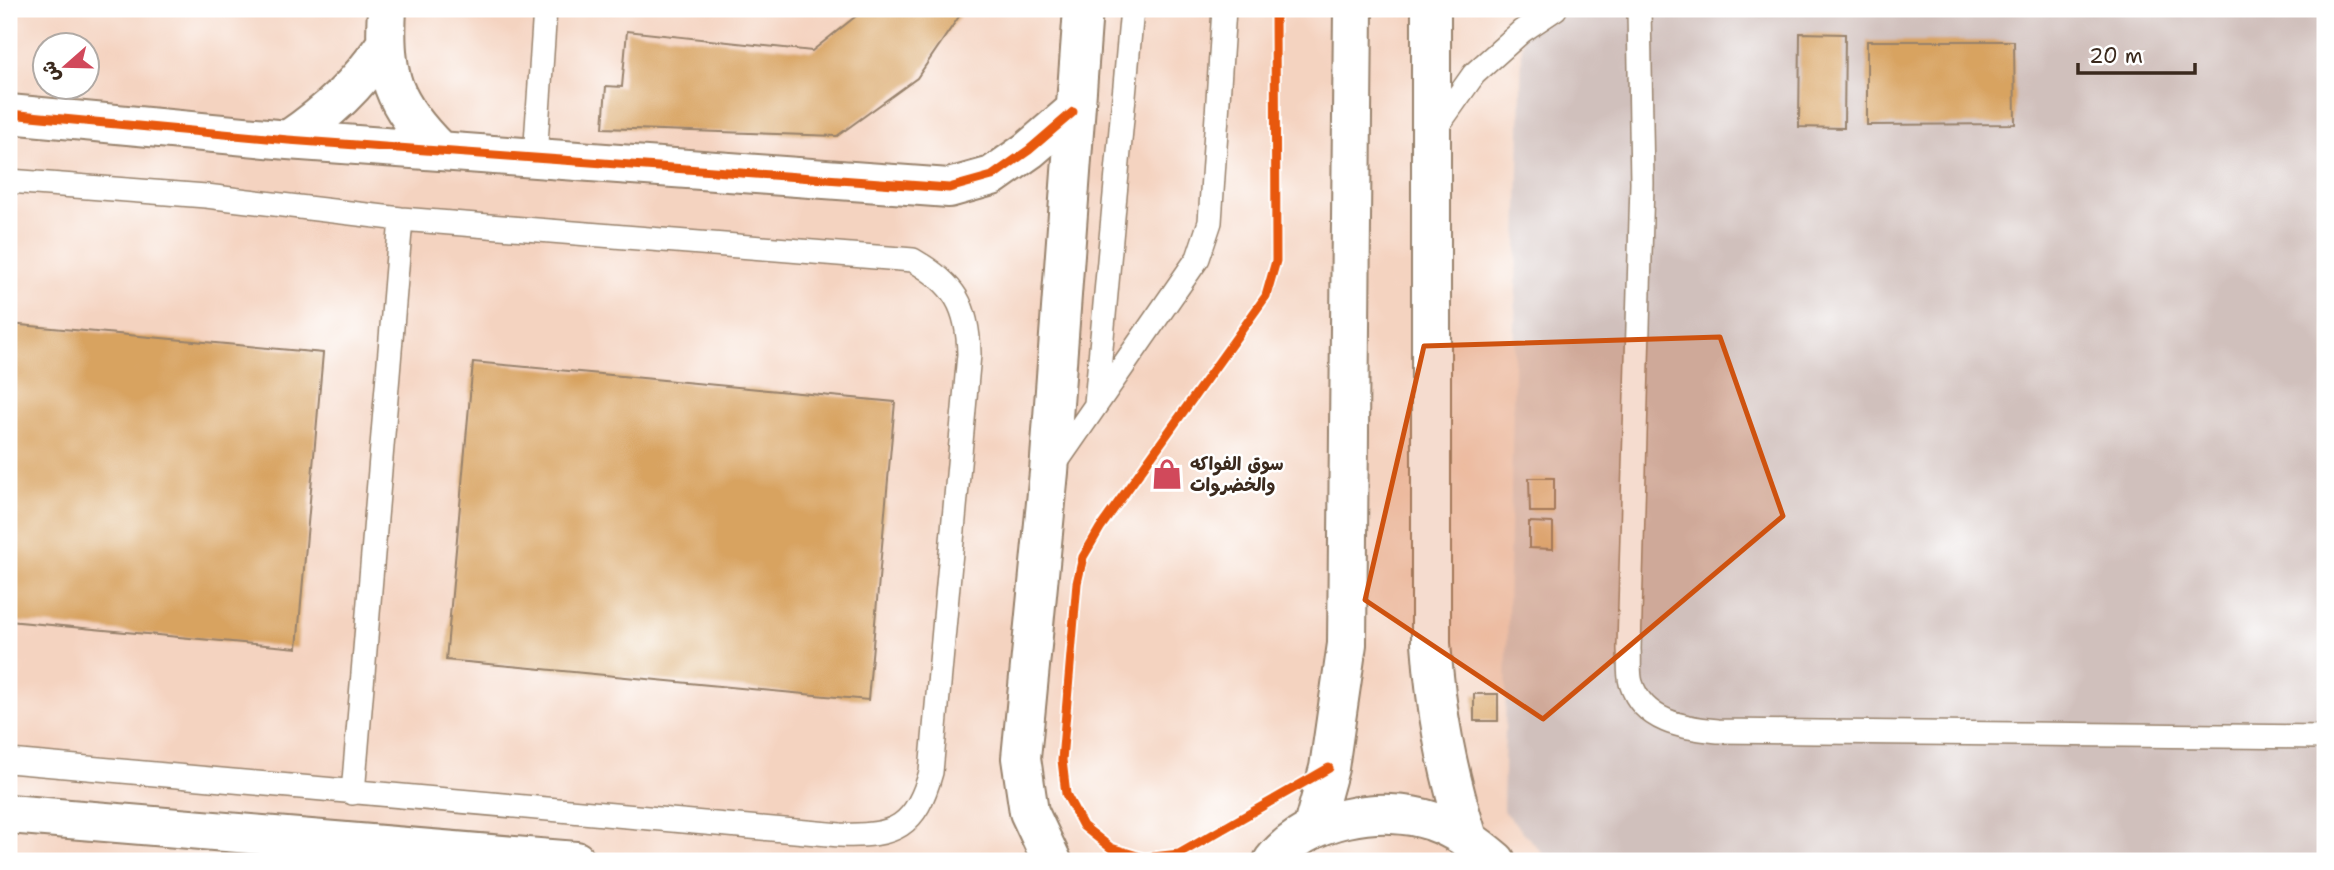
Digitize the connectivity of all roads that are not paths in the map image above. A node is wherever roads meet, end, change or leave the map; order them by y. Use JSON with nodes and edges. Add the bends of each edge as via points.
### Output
{"nodes":[{"id":1,"x":545,"y":9,"type":"edge"},
{"id":2,"x":1083,"y":9,"type":"edge"},
{"id":3,"x":1132,"y":9,"type":"edge"},
{"id":4,"x":1224,"y":9,"type":"edge"},
{"id":5,"x":1353,"y":9,"type":"edge"},
{"id":6,"x":1431,"y":9,"type":"edge"},
{"id":7,"x":1555,"y":9,"type":"edge"},
{"id":8,"x":1639,"y":9,"type":"edge"},
{"id":9,"x":386,"y":27,"type":"edge"},
{"id":10,"x":1073,"y":112,"type":"junction"},
{"id":11,"x":9,"y":114,"type":"edge"},
{"id":12,"x":1430,"y":137,"type":"junction"},
{"id":13,"x":289,"y":140,"type":"junction"},
{"id":14,"x":439,"y":150,"type":"junction"},
{"id":15,"x":535,"y":158,"type":"junction"},
{"id":16,"x":9,"y":181,"type":"edge"},
{"id":17,"x":401,"y":219,"type":"junction"},
{"id":18,"x":1096,"y":404,"type":"junction"},
{"id":19,"x":1049,"y":472,"type":"junction"},
{"id":20,"x":2325,"y":737,"type":"edge"},
{"id":21,"x":9,"y":761,"type":"edge"},
{"id":22,"x":353,"y":793,"type":"junction"},
{"id":23,"x":9,"y":814,"type":"edge"},
{"id":24,"x":1312,"y":830,"type":"junction"},
{"id":25,"x":1482,"y":850,"type":"edge"},
{"id":26,"x":576,"y":861,"type":"edge"},
{"id":27,"x":1052,"y":861,"type":"edge"},
{"id":28,"x":1273,"y":861,"type":"edge"}],
"edges":[{"from":1,"to":15,"type":"lane"},
{"from":2,"to":10,"type":"street"},
{"from":3,"to":18,"type":"lane"},
{"from":4,"to":18,"type":"lane","via":[[1210,222],[1198,258]]},
{"from":5,"to":24,"type":"street","via":[[1347,644],[1329,768]]},
{"from":6,"to":12,"type":"street"},
{"from":7,"to":12,"type":"lane","via":[[1474,74]]},
{"from":8,"to":20,"type":"lane","via":[[1642,183],[1629,649],[1631,684],[1650,712],[1681,727],[1718,731]]},
{"from":9,"to":13,"type":"street","via":[[359,83]]},
{"from":9,"to":14,"type":"street","via":[[392,85],[410,121]]},
{"from":10,"to":15,"type":"street","via":[[992,176],[949,188]]},
{"from":10,"to":19,"type":"street"},
{"from":11,"to":13,"type":"street"},
{"from":12,"to":25,"type":"street","via":[[1435,710],[1448,775]]},
{"from":13,"to":14,"type":"street"},
{"from":14,"to":15,"type":"street"},
{"from":16,"to":17,"type":"lane","via":[[206,196]]},
{"from":17,"to":22,"type":"lane"},
{"from":17,"to":22,"type":"lane","via":[[913,260],[939,275],[958,297],[968,325],[969,355],[931,772],[923,803],[902,826],[872,836],[840,835]]},
{"from":18,"to":19,"type":"lane"},
{"from":19,"to":27,"type":"street","via":[[1021,758],[1029,813]]},
{"from":21,"to":22,"type":"lane"},
{"from":23,"to":26,"type":"street"},
{"from":24,"to":25,"type":"street","via":[[1351,817],[1391,813],[1431,821]]},
{"from":24,"to":28,"type":"street"}]}
